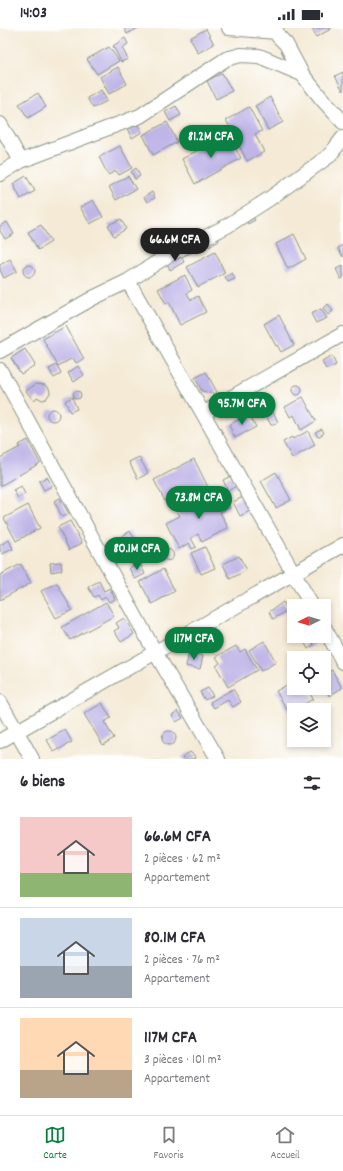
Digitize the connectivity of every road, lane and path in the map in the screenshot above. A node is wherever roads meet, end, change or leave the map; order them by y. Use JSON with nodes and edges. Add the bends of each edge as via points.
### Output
{"nodes":[{"id":1,"x":229,"y":28,"type":"edge"},
{"id":2,"x":276,"y":30,"type":"edge"},
{"id":3,"x":302,"y":74,"type":"junction"},
{"id":4,"x":343,"y":122,"type":"edge"},
{"id":5,"x":0,"y":124,"type":"edge"},
{"id":6,"x":343,"y":138,"type":"edge"},
{"id":7,"x":21,"y":161,"type":"junction"},
{"id":8,"x":0,"y":174,"type":"edge"},
{"id":9,"x":128,"y":281,"type":"junction"},
{"id":10,"x":343,"y":334,"type":"edge"},
{"id":11,"x":0,"y":351,"type":"edge"},
{"id":12,"x":0,"y":370,"type":"edge"},
{"id":13,"x":204,"y":413,"type":"junction"},
{"id":14,"x":343,"y":546,"type":"edge"},
{"id":15,"x":294,"y":573,"type":"junction"},
{"id":16,"x":308,"y":599,"type":"edge"},
{"id":17,"x":331,"y":640,"type":"edge"},
{"id":18,"x":155,"y":652,"type":"junction"},
{"id":19,"x":343,"y":662,"type":"edge"},
{"id":20,"x":0,"y":702,"type":"edge"},
{"id":21,"x":16,"y":732,"type":"junction"},
{"id":22,"x":0,"y":741,"type":"edge"},
{"id":23,"x":32,"y":759,"type":"edge"},
{"id":24,"x":218,"y":759,"type":"edge"}],
"edges":[{"from":1,"to":2,"type":"street"},
{"from":2,"to":3,"type":"street"},
{"from":3,"to":4,"type":"street"},
{"from":3,"to":7,"type":"street","via":[[259,56],[241,55],[226,59],[140,116]]},
{"from":5,"to":7,"type":"street"},
{"from":6,"to":9,"type":"street","via":[[329,156],[269,199],[202,240],[170,254]]},
{"from":7,"to":8,"type":"street"},
{"from":9,"to":11,"type":"street"},
{"from":9,"to":13,"type":"street"},
{"from":10,"to":13,"type":"street"},
{"from":12,"to":18,"type":"street"},
{"from":13,"to":15,"type":"street"},
{"from":14,"to":15,"type":"street"},
{"from":15,"to":16,"type":"street"},
{"from":15,"to":18,"type":"street"},
{"from":17,"to":19,"type":"street"},
{"from":18,"to":21,"type":"street"},
{"from":18,"to":24,"type":"street"},
{"from":20,"to":21,"type":"street"},
{"from":21,"to":22,"type":"street"},
{"from":21,"to":23,"type":"street"}]}
